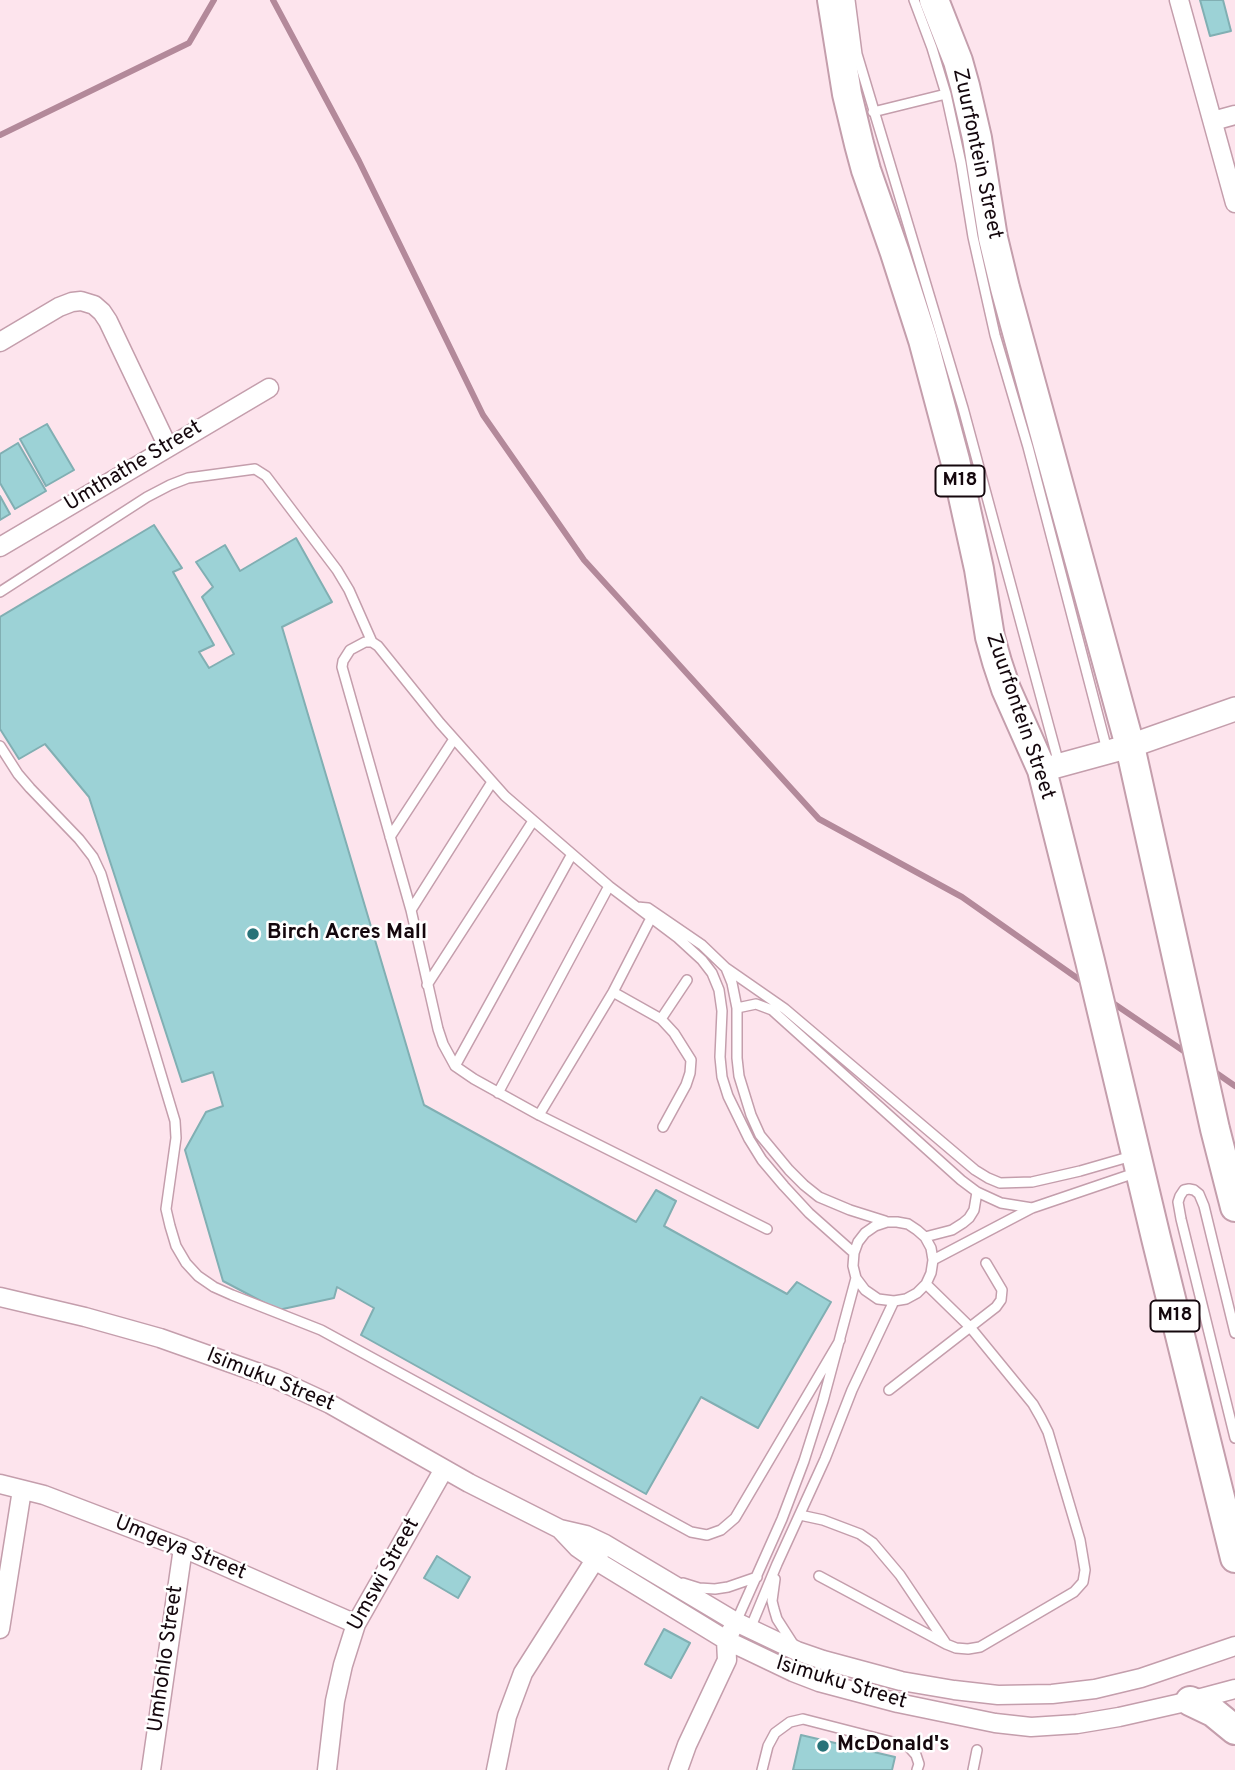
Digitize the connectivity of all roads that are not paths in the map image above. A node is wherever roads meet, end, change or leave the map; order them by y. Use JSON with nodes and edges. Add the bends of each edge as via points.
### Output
{"nodes":[{"id":1,"x":832,"y":0,"type":"edge"},
{"id":2,"x":850,"y":0,"type":"edge"},
{"id":3,"x":914,"y":0,"type":"edge"},
{"id":4,"x":934,"y":0,"type":"edge"},
{"id":5,"x":1179,"y":0,"type":"edge"},
{"id":6,"x":946,"y":93,"type":"junction"},
{"id":7,"x":873,"y":112,"type":"junction"},
{"id":8,"x":1235,"y":115,"type":"edge"},
{"id":9,"x":1213,"y":121,"type":"junction"},
{"id":10,"x":1235,"y":203,"type":"edge"},
{"id":11,"x":0,"y":342,"type":"edge"},
{"id":12,"x":269,"y":388,"type":"dead end"},
{"id":13,"x":168,"y":447,"type":"junction"},
{"id":14,"x":0,"y":547,"type":"edge"},
{"id":15,"x":0,"y":592,"type":"edge"},
{"id":16,"x":372,"y":642,"type":"junction"},
{"id":17,"x":1235,"y":709,"type":"edge"},
{"id":18,"x":454,"y":740,"type":"junction"},
{"id":19,"x":0,"y":746,"type":"edge"},
{"id":20,"x":1119,"y":749,"type":"junction"},
{"id":21,"x":1050,"y":768,"type":"junction"},
{"id":22,"x":492,"y":782,"type":"junction"},
{"id":23,"x":533,"y":821,"type":"junction"},
{"id":24,"x":390,"y":837,"type":"junction"},
{"id":25,"x":572,"y":854,"type":"junction"},
{"id":26,"x":609,"y":886,"type":"junction"},
{"id":27,"x":637,"y":907,"type":"junction"},
{"id":28,"x":411,"y":910,"type":"junction"},
{"id":29,"x":651,"y":918,"type":"junction"},
{"id":30,"x":726,"y":968,"type":"junction"},
{"id":31,"x":687,"y":980,"type":"dead end"},
{"id":32,"x":427,"y":985,"type":"junction"},
{"id":33,"x":613,"y":992,"type":"junction"},
{"id":34,"x":737,"y":1008,"type":"junction"},
{"id":35,"x":661,"y":1019,"type":"junction"},
{"id":36,"x":455,"y":1066,"type":"junction"},
{"id":37,"x":498,"y":1093,"type":"junction"},
{"id":38,"x":539,"y":1115,"type":"junction"},
{"id":39,"x":663,"y":1127,"type":"dead end"},
{"id":40,"x":1138,"y":1163,"type":"junction"},
{"id":41,"x":978,"y":1192,"type":"junction"},
{"id":42,"x":1235,"y":1207,"type":"edge"},
{"id":43,"x":1032,"y":1208,"type":"junction"},
{"id":44,"x":887,"y":1222,"type":"junction"},
{"id":45,"x":767,"y":1230,"type":"dead end"},
{"id":46,"x":925,"y":1237,"type":"junction"},
{"id":47,"x":854,"y":1253,"type":"junction"},
{"id":48,"x":933,"y":1260,"type":"junction"},
{"id":49,"x":986,"y":1263,"type":"dead end"},
{"id":50,"x":856,"y":1278,"type":"junction"},
{"id":51,"x":926,"y":1284,"type":"junction"},
{"id":52,"x":0,"y":1297,"type":"edge"},
{"id":53,"x":894,"y":1301,"type":"junction"},
{"id":54,"x":970,"y":1327,"type":"junction"},
{"id":55,"x":1235,"y":1333,"type":"edge"},
{"id":56,"x":840,"y":1340,"type":"junction"},
{"id":57,"x":889,"y":1390,"type":"dead end"},
{"id":58,"x":1235,"y":1438,"type":"edge"},
{"id":59,"x":444,"y":1469,"type":"junction"},
{"id":60,"x":0,"y":1484,"type":"edge"},
{"id":61,"x":22,"y":1490,"type":"junction"},
{"id":62,"x":800,"y":1515,"type":"junction"},
{"id":63,"x":561,"y":1529,"type":"junction"},
{"id":64,"x":605,"y":1544,"type":"junction"},
{"id":65,"x":183,"y":1548,"type":"junction"},
{"id":66,"x":1235,"y":1558,"type":"edge"},
{"id":67,"x":595,"y":1560,"type":"junction"},
{"id":68,"x":777,"y":1564,"type":"junction"},
{"id":69,"x":819,"y":1576,"type":"dead end"},
{"id":70,"x":757,"y":1577,"type":"junction"},
{"id":71,"x":664,"y":1578,"type":"junction"},
{"id":72,"x":356,"y":1624,"type":"junction"},
{"id":73,"x":743,"y":1625,"type":"junction"},
{"id":74,"x":0,"y":1629,"type":"edge"},
{"id":75,"x":726,"y":1640,"type":"junction"},
{"id":76,"x":946,"y":1644,"type":"junction"},
{"id":77,"x":1235,"y":1646,"type":"edge"},
{"id":78,"x":743,"y":1649,"type":"junction"},
{"id":79,"x":797,"y":1651,"type":"junction"},
{"id":80,"x":727,"y":1660,"type":"junction"},
{"id":81,"x":1235,"y":1689,"type":"edge"},
{"id":82,"x":1190,"y":1701,"type":"junction"},
{"id":83,"x":1235,"y":1730,"type":"edge"},
{"id":84,"x":977,"y":1750,"type":"dead end"},
{"id":85,"x":151,"y":1770,"type":"edge"},
{"id":86,"x":327,"y":1770,"type":"edge"},
{"id":87,"x":496,"y":1770,"type":"edge"},
{"id":88,"x":678,"y":1770,"type":"edge"},
{"id":89,"x":762,"y":1770,"type":"edge"},
{"id":90,"x":917,"y":1770,"type":"edge"},
{"id":91,"x":973,"y":1770,"type":"edge"}],
"edges":[{"from":1,"to":21,"type":"main road","name":"Zuurfontein Street","number":"M18","via":[[859,144],[923,340],[955,460],[996,662]]},
{"from":2,"to":7,"type":"lane","via":[[857,54]]},
{"from":3,"to":6,"type":"lane"},
{"from":4,"to":20,"type":"main road","name":"Zuurfontein Street","via":[[965,86],[993,238]]},
{"from":5,"to":9,"type":"street"},
{"from":6,"to":7,"type":"lane"},
{"from":6,"to":20,"type":"lane","via":[[995,335]]},
{"from":7,"to":21,"type":"lane","via":[[963,408]]},
{"from":8,"to":9,"type":"street"},
{"from":9,"to":10,"type":"street"},
{"from":11,"to":13,"type":"street","via":[[59,307],[81,301],[94,305],[108,321]]},
{"from":12,"to":13,"type":"street","name":"Umthathe Street"},
{"from":13,"to":14,"type":"street","name":"Umthathe Street"},
{"from":15,"to":16,"type":"lane","via":[[170,485],[188,478],[255,469],[266,476],[337,570]]},
{"from":16,"to":18,"type":"lane"},
{"from":16,"to":24,"type":"lane","via":[[350,650],[342,667]]},
{"from":17,"to":20,"type":"street"},
{"from":18,"to":22,"type":"lane"},
{"from":18,"to":24,"type":"lane"},
{"from":19,"to":56,"type":"lane","via":[[18,774],[79,839],[101,874],[175,1121],[166,1209],[170,1226],[176,1246],[198,1276],[223,1291],[321,1330],[691,1532],[707,1535],[721,1531],[734,1518]]},
{"from":20,"to":21,"type":"street"},
{"from":20,"to":42,"type":"main road","name":"Zuurfontein Street","via":[[1180,967]]},
{"from":21,"to":40,"type":"main road","name":"Zuurfontein Street","number":"M18","via":[[1075,905]]},
{"from":22,"to":23,"type":"lane"},
{"from":22,"to":28,"type":"lane"},
{"from":23,"to":25,"type":"lane"},
{"from":23,"to":32,"type":"lane"},
{"from":24,"to":28,"type":"lane"},
{"from":25,"to":26,"type":"lane"},
{"from":25,"to":36,"type":"lane"},
{"from":26,"to":27,"type":"lane"},
{"from":26,"to":37,"type":"lane"},
{"from":27,"to":29,"type":"lane"},
{"from":27,"to":30,"type":"lane","via":[[648,908],[702,945]]},
{"from":28,"to":32,"type":"lane"},
{"from":29,"to":33,"type":"lane"},
{"from":29,"to":47,"type":"lane","via":[[702,960],[712,974],[722,1011],[722,1077],[749,1139],[784,1186]]},
{"from":30,"to":34,"type":"lane"},
{"from":30,"to":40,"type":"lane","via":[[785,1009],[988,1178],[1000,1183],[1032,1182]]},
{"from":31,"to":35,"type":"lane"},
{"from":32,"to":36,"type":"lane","via":[[443,1044]]},
{"from":33,"to":35,"type":"lane"},
{"from":33,"to":38,"type":"lane"},
{"from":34,"to":41,"type":"lane","via":[[756,1004],[772,1010]]},
{"from":34,"to":44,"type":"lane","via":[[740,1076],[760,1135],[819,1197]]},
{"from":35,"to":39,"type":"lane","via":[[691,1060],[686,1085]]},
{"from":36,"to":37,"type":"lane"},
{"from":37,"to":38,"type":"lane"},
{"from":38,"to":45,"type":"lane"},
{"from":40,"to":43,"type":"lane"},
{"from":40,"to":66,"type":"main road","name":"Zuurfontein Street","number":"M18"},
{"from":41,"to":43,"type":"lane","via":[[1001,1203]]},
{"from":41,"to":46,"type":"lane","via":[[969,1218],[952,1230]]},
{"from":43,"to":48,"type":"lane"},
{"from":44,"to":46,"type":"lane","via":[[908,1224]]},
{"from":44,"to":47,"type":"lane","via":[[865,1233]]},
{"from":46,"to":48,"type":"lane"},
{"from":47,"to":50,"type":"lane"},
{"from":48,"to":51,"type":"lane"},
{"from":49,"to":54,"type":"lane","via":[[1002,1290],[1001,1300]]},
{"from":50,"to":53,"type":"lane","via":[[878,1299]]},
{"from":50,"to":56,"type":"lane"},
{"from":51,"to":53,"type":"lane","via":[[906,1299]]},
{"from":51,"to":54,"type":"lane"},
{"from":52,"to":59,"type":"street","name":"Isimuku Street","via":[[160,1338],[276,1379]]},
{"from":53,"to":62,"type":"lane"},
{"from":54,"to":57,"type":"lane"},
{"from":54,"to":76,"type":"lane","via":[[1033,1404],[1048,1432],[1085,1570],[1083,1582],[1074,1591],[980,1647]]},
{"from":55,"to":58,"type":"lane","via":[[1202,1199],[1194,1190],[1184,1190],[1178,1202],[1181,1219]]},
{"from":56,"to":70,"type":"lane","via":[[804,1461]]},
{"from":59,"to":63,"type":"street","name":"Isimuku Street"},
{"from":59,"to":72,"type":"street","name":"Umswi Street"},
{"from":60,"to":61,"type":"street","name":"Umgeya Street"},
{"from":61,"to":65,"type":"street","name":"Umgeya Street"},
{"from":61,"to":74,"type":"street"},
{"from":62,"to":68,"type":"lane"},
{"from":62,"to":76,"type":"lane","via":[[860,1534],[873,1543]]},
{"from":63,"to":64,"type":"street","name":"Isimuku Street"},
{"from":63,"to":67,"type":"street","name":"Isimuku Street"},
{"from":64,"to":67,"type":"street"},
{"from":64,"to":71,"type":"street","name":"Isimuku Street"},
{"from":65,"to":72,"type":"street","name":"Umgeya Street"},
{"from":65,"to":85,"type":"street","name":"Umhohlo Street"},
{"from":67,"to":75,"type":"street","name":"Isimuku Street"},
{"from":67,"to":87,"type":"street","via":[[523,1673],[507,1716]]},
{"from":68,"to":73,"type":"lane"},
{"from":68,"to":79,"type":"lane","via":[[774,1609]]},
{"from":69,"to":76,"type":"lane"},
{"from":70,"to":71,"type":"lane","via":[[716,1590]]},
{"from":70,"to":73,"type":"lane"},
{"from":71,"to":73,"type":"street","name":"Isimuku Street"},
{"from":72,"to":86,"type":"street","name":"Umswi Street","via":[[335,1701]]},
{"from":73,"to":75,"type":"street"},
{"from":73,"to":78,"type":"street"},
{"from":73,"to":79,"type":"street","name":"Isimuku Street"},
{"from":75,"to":78,"type":"street","name":"Isimuku Street"},
{"from":75,"to":80,"type":"street"},
{"from":77,"to":79,"type":"street","name":"Isimuku Street","via":[[1095,1689],[998,1695],[890,1678]]},
{"from":78,"to":80,"type":"street"},
{"from":78,"to":82,"type":"street","name":"Isimuku Street","via":[[819,1682],[995,1723],[1031,1727],[1077,1724]]},
{"from":80,"to":88,"type":"street"},
{"from":81,"to":82,"type":"street","name":"Isimuku Street"},
{"from":82,"to":83,"type":"main road"},
{"from":84,"to":91,"type":"lane"},
{"from":89,"to":90,"type":"lane","via":[[775,1733],[803,1719],[908,1746],[916,1755]]}]}
